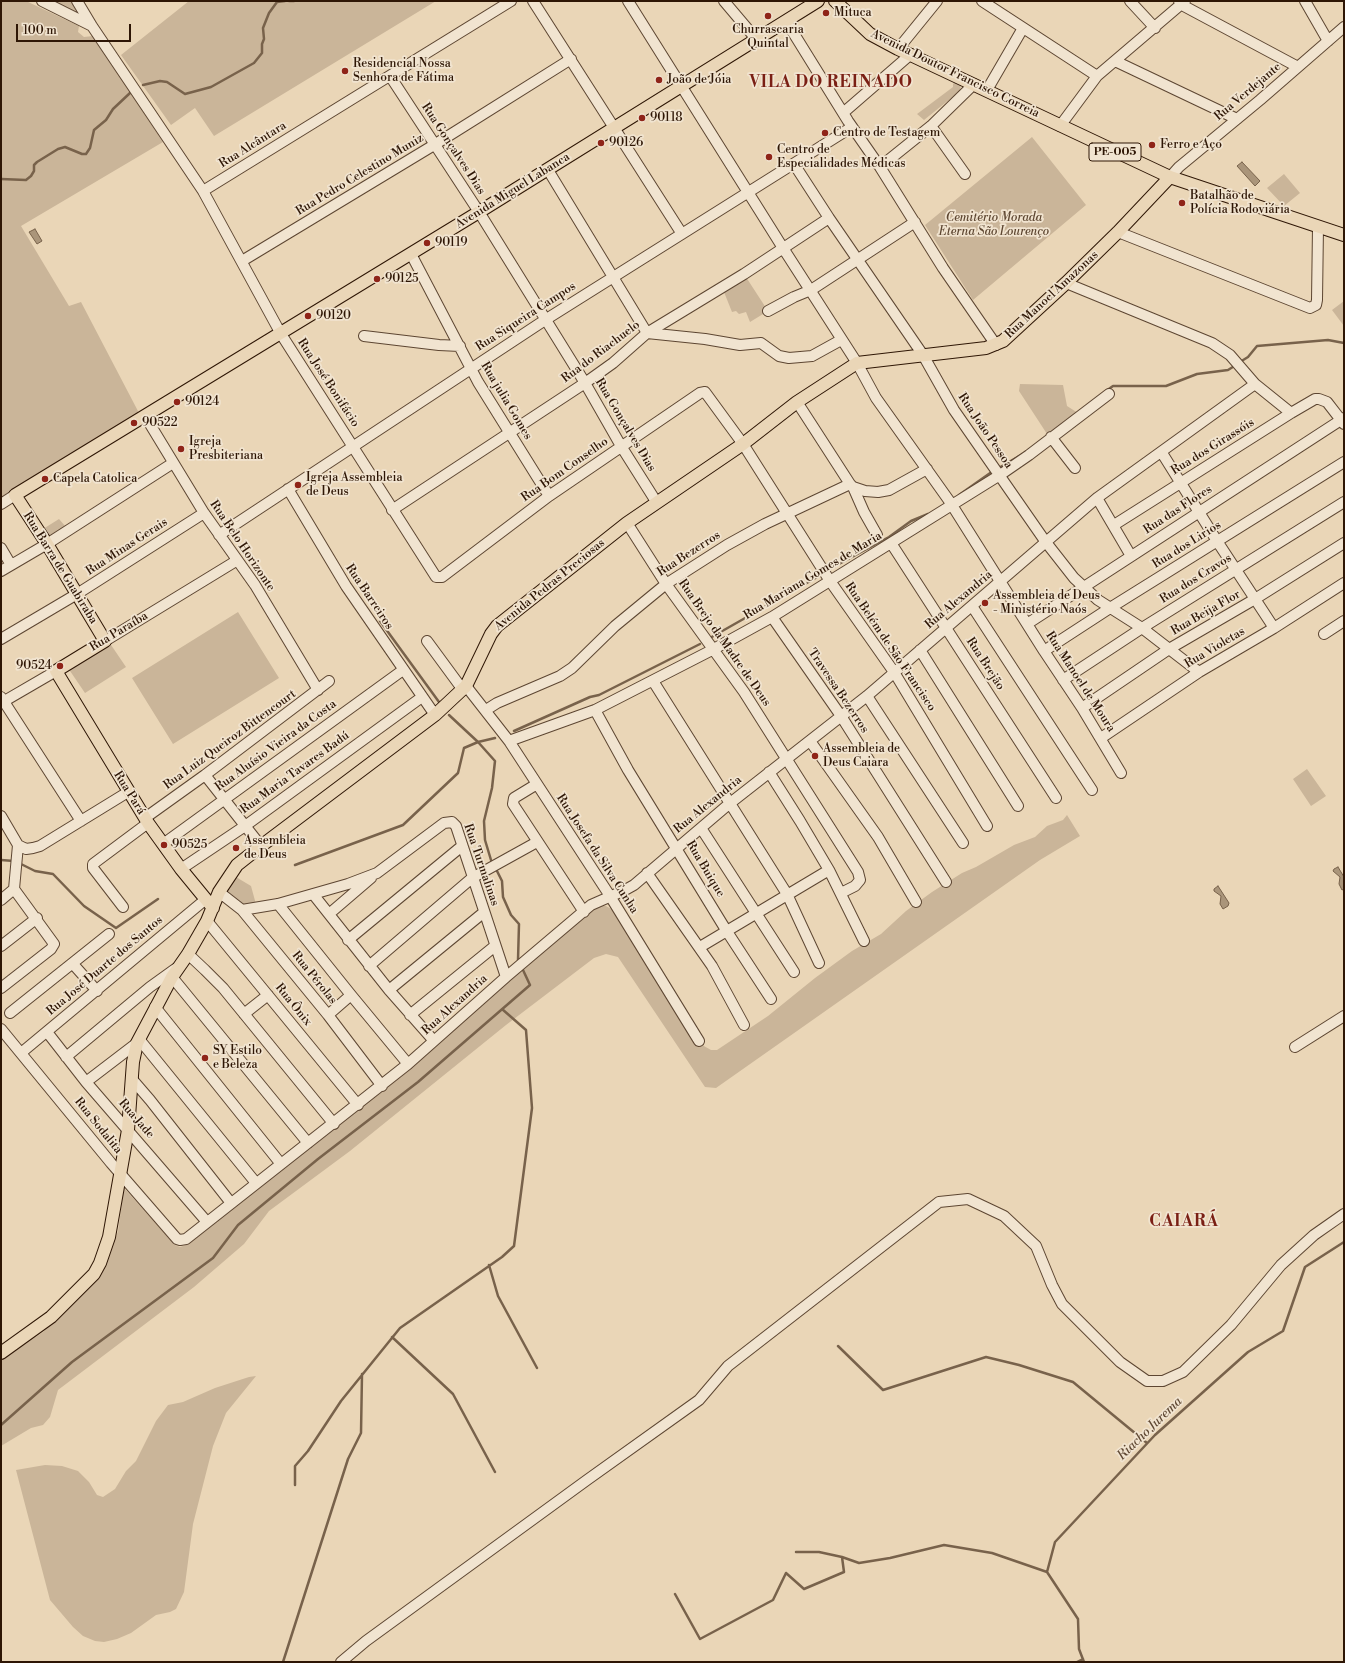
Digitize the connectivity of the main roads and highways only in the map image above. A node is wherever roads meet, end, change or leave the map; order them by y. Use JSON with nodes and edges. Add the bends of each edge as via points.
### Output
{"nodes":[{"id":1,"x":818,"y":1,"type":"edge"},
{"id":2,"x":835,"y":1,"type":"edge"},
{"id":3,"x":1170,"y":177,"type":"junction"},
{"id":4,"x":1344,"y":235,"type":"edge"},
{"id":5,"x":857,"y":363,"type":"joint"},
{"id":6,"x":15,"y":495,"type":"joint"},
{"id":7,"x":105,"y":641,"type":"joint"},
{"id":8,"x":56,"y":671,"type":"joint"},
{"id":9,"x":210,"y":904,"type":"junction"},
{"id":10,"x":1,"y":1353,"type":"edge"}],
"edges":[{"from":1,"to":6,"type":"main road","name":"Avenida Miguel Labanca","via":[[548,170]]},
{"from":2,"to":3,"type":"main road","name":"Avenida Doutor Francisco Correia","number":"PE-005","via":[[870,34],[898,49]]},
{"from":3,"to":4,"type":"main road","number":"PE-005"},
{"from":3,"to":5,"type":"main road","name":"Rua Manoel Amazonas","via":[[1066,284],[1003,341],[986,348]]},
{"from":5,"to":9,"type":"main road","name":"Avenida Pedras Preciosas","via":[[797,402],[743,444],[627,522],[497,626],[464,688],[435,715],[237,865]]},
{"from":6,"to":7,"type":"main road","name":"Rua Barra de Guabiraba"},
{"from":7,"to":8,"type":"main road","name":"Rua Paraíba"},
{"from":8,"to":9,"type":"main road","name":"Rua Pará","via":[[146,820]]},
{"from":9,"to":10,"type":"main road","name":"Avenida Pedras Preciosas","via":[[207,921],[172,977],[138,1041],[132,1062],[128,1130],[105,1251],[94,1274],[51,1317]]}]}
